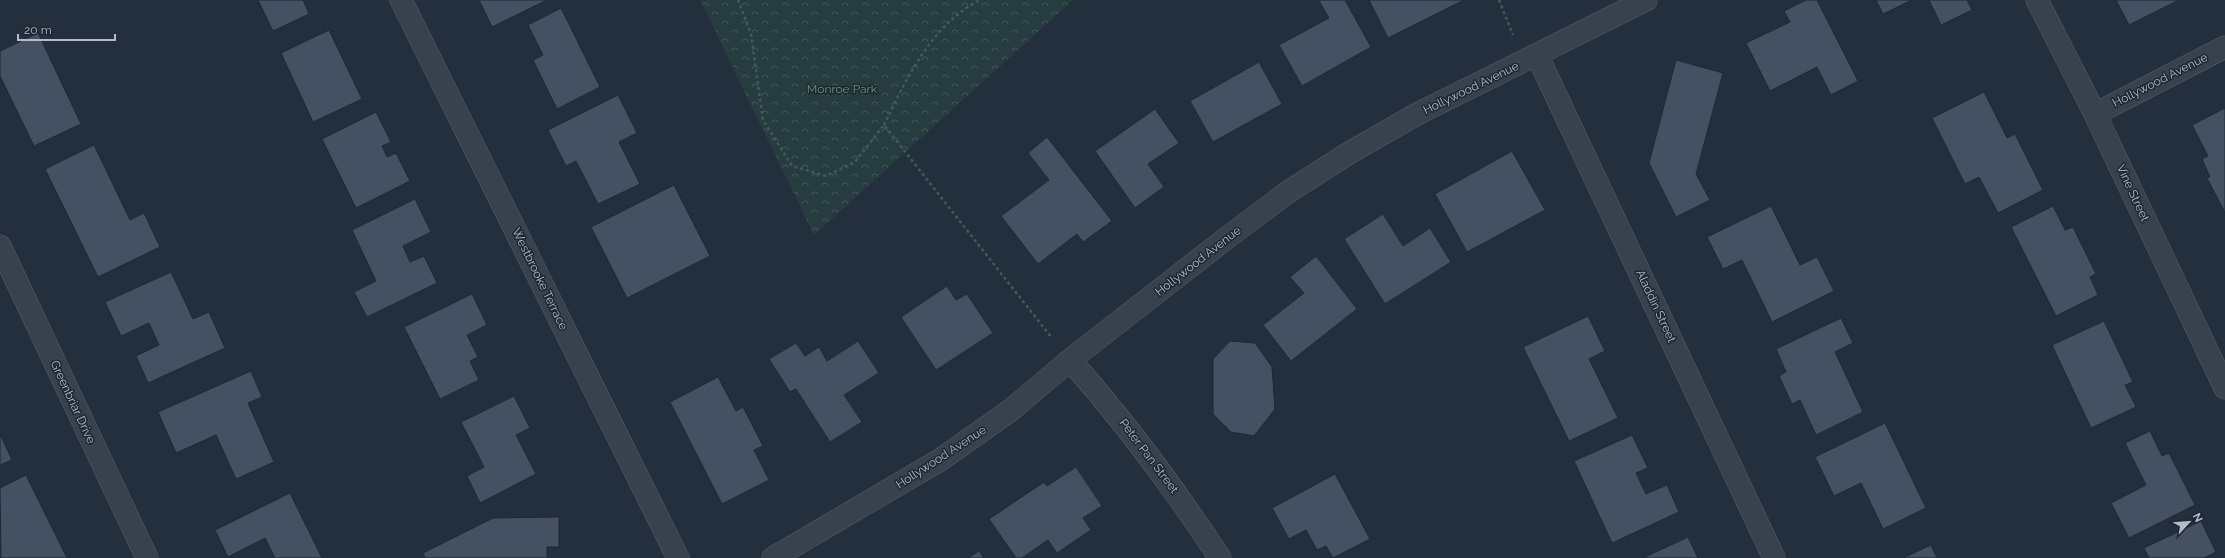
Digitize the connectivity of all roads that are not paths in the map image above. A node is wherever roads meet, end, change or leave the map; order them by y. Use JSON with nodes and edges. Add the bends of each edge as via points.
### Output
{"nodes":[{"id":1,"x":401,"y":0,"type":"edge"},
{"id":2,"x":1646,"y":0,"type":"edge"},
{"id":3,"x":2037,"y":0,"type":"edge"},
{"id":4,"x":2225,"y":47,"type":"edge"},
{"id":5,"x":1530,"y":58,"type":"junction"},
{"id":6,"x":2095,"y":114,"type":"junction"},
{"id":7,"x":0,"y":246,"type":"edge"},
{"id":8,"x":1070,"y":360,"type":"junction"},
{"id":9,"x":2225,"y":388,"type":"edge"},
{"id":10,"x":147,"y":558,"type":"edge"},
{"id":11,"x":678,"y":558,"type":"edge"},
{"id":12,"x":773,"y":558,"type":"edge"},
{"id":13,"x":1220,"y":558,"type":"edge"},
{"id":14,"x":1774,"y":558,"type":"edge"}],
"edges":[{"from":1,"to":11,"type":"street","name":"Westbrooke Terrace"},
{"from":2,"to":5,"type":"street","name":"Hollywood Avenue"},
{"from":3,"to":6,"type":"street","name":"Vine Street"},
{"from":4,"to":6,"type":"street","name":"Hollywood Avenue"},
{"from":5,"to":8,"type":"street","name":"Hollywood Avenue","via":[[1417,114],[1288,192]]},
{"from":5,"to":14,"type":"street","name":"Aladdin Street"},
{"from":6,"to":9,"type":"street","name":"Vine Street"},
{"from":7,"to":10,"type":"street","name":"Greenbriar Drive"},
{"from":8,"to":12,"type":"street","name":"Hollywood Avenue","via":[[1011,410],[940,460]]},
{"from":8,"to":13,"type":"street","name":"Peter Pan Street","via":[[1114,410],[1182,500]]}]}
